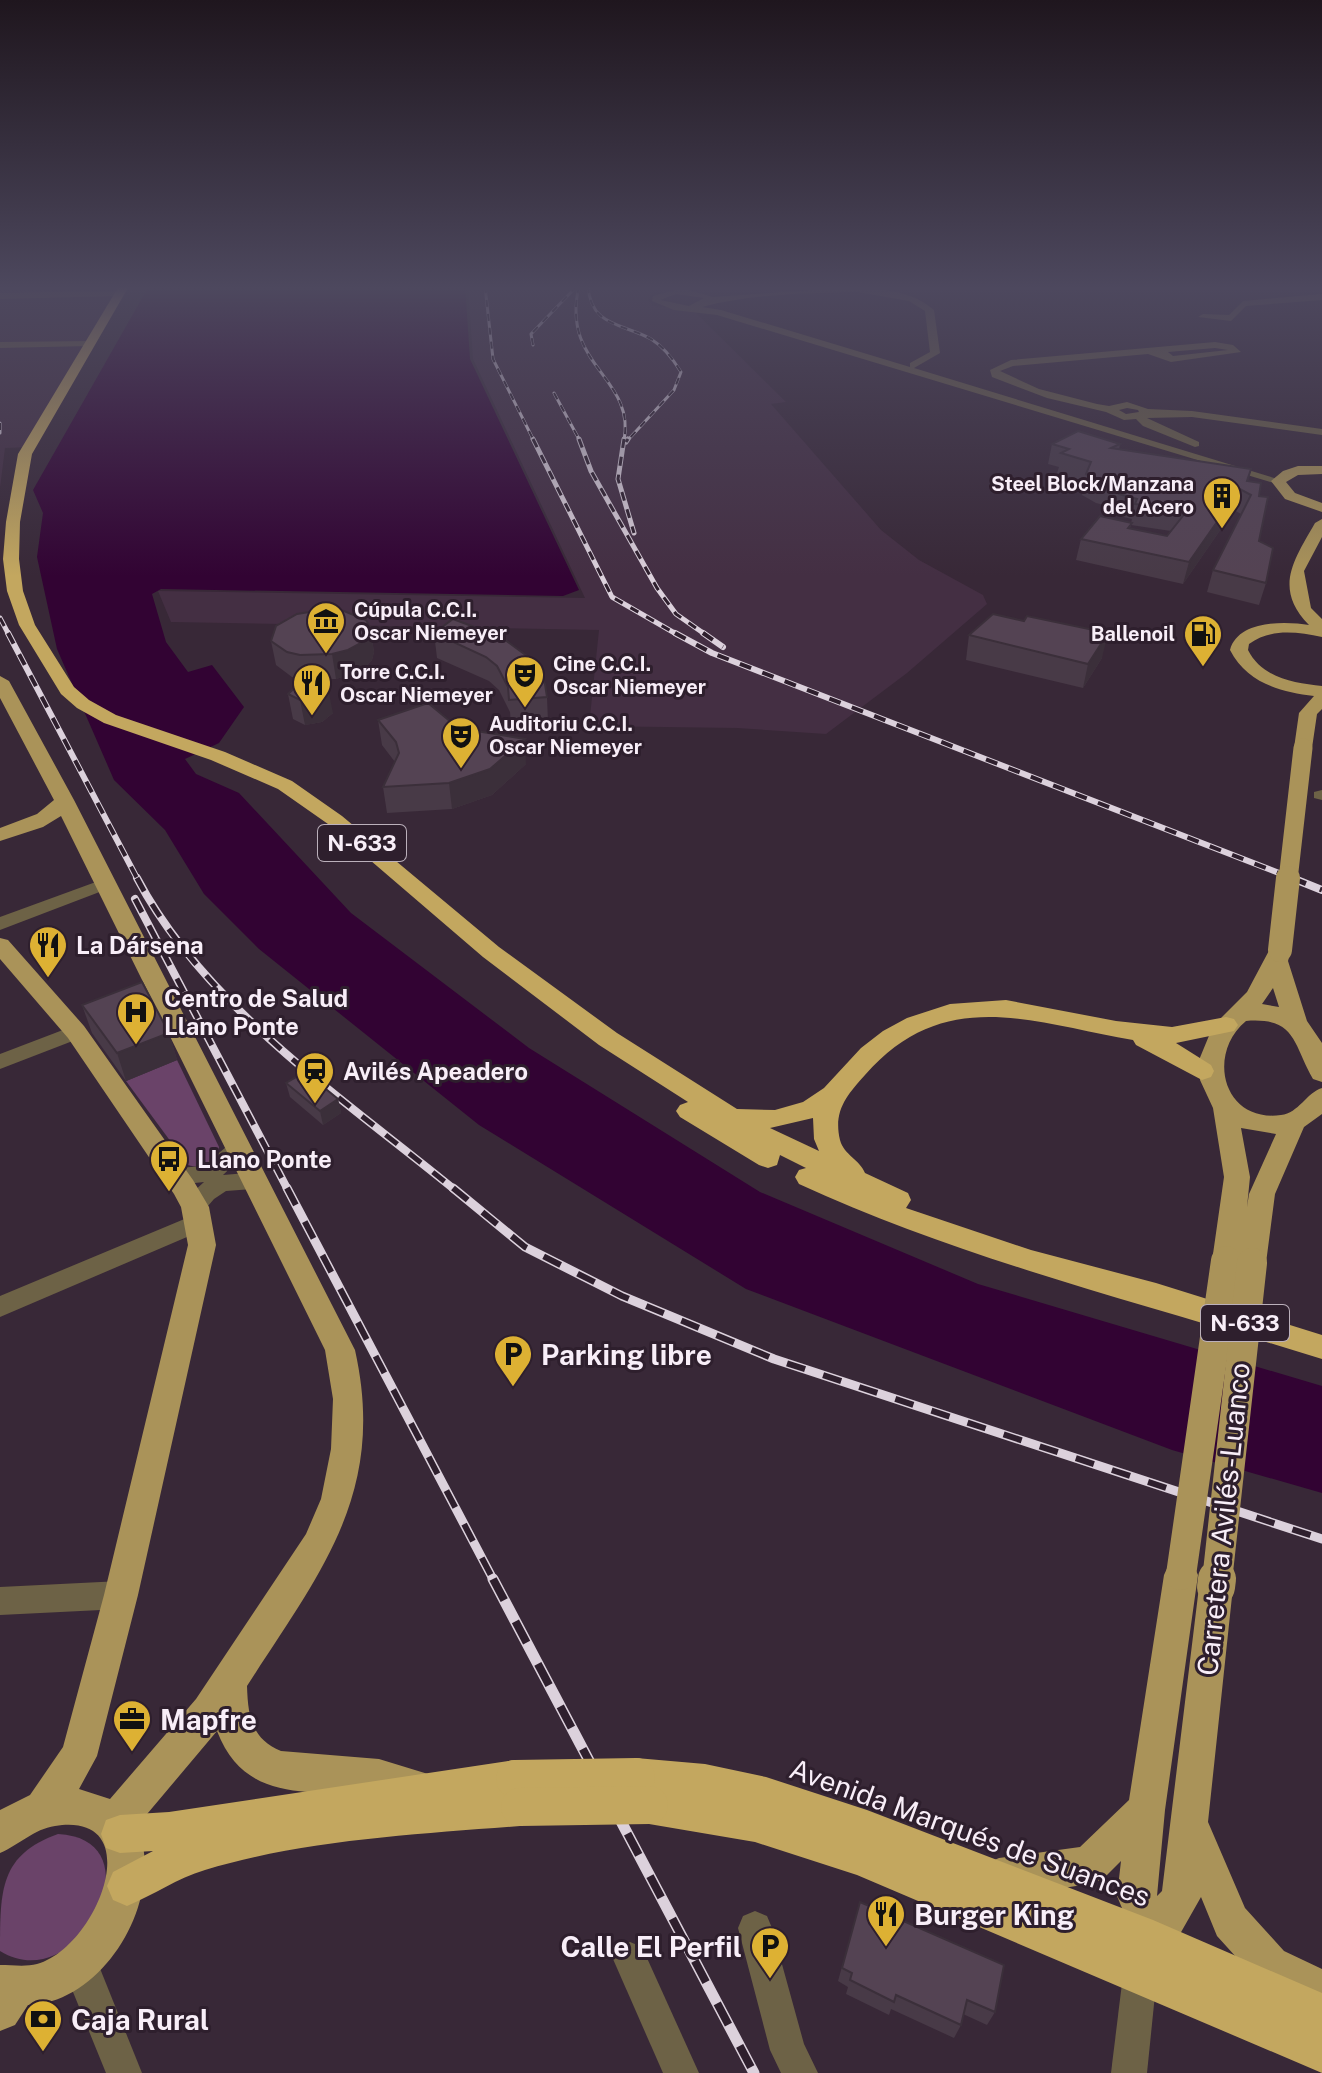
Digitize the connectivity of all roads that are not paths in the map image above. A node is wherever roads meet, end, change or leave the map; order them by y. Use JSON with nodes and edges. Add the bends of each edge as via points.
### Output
{"nodes":[{"id":1,"x":66,"y":383,"type":"edge"},
{"id":2,"x":958,"y":383,"type":"edge"},
{"id":3,"x":974,"y":383,"type":"edge"},
{"id":4,"x":1015,"y":383,"type":"edge"},
{"id":5,"x":1143,"y":414,"type":"junction"},
{"id":6,"x":1322,"y":432,"type":"edge"},
{"id":7,"x":1213,"y":453,"type":"junction"},
{"id":8,"x":1322,"y":470,"type":"edge"},
{"id":9,"x":1282,"y":478,"type":"junction"},
{"id":10,"x":1316,"y":506,"type":"edge"},
{"id":11,"x":1322,"y":524,"type":"edge"},
{"id":12,"x":1303,"y":609,"type":"junction"},
{"id":13,"x":1290,"y":628,"type":"junction"},
{"id":14,"x":1322,"y":630,"type":"edge"},
{"id":15,"x":1,"y":685,"type":"edge"},
{"id":16,"x":1288,"y":686,"type":"junction"},
{"id":17,"x":1322,"y":691,"type":"edge"},
{"id":18,"x":1322,"y":698,"type":"edge"},
{"id":19,"x":1308,"y":713,"type":"junction"},
{"id":20,"x":64,"y":800,"type":"junction"},
{"id":21,"x":29,"y":826,"type":"junction"},
{"id":22,"x":0,"y":835,"type":"edge"},
{"id":23,"x":83,"y":843,"type":"junction"},
{"id":24,"x":104,"y":884,"type":"junction"},
{"id":25,"x":0,"y":924,"type":"edge"},
{"id":26,"x":0,"y":945,"type":"edge"},
{"id":27,"x":491,"y":952,"type":"junction"},
{"id":28,"x":1279,"y":956,"type":"junction"},
{"id":29,"x":1234,"y":1019,"type":"junction"},
{"id":30,"x":1295,"y":1021,"type":"junction"},
{"id":31,"x":1125,"y":1029,"type":"junction"},
{"id":32,"x":76,"y":1032,"type":"junction"},
{"id":33,"x":0,"y":1062,"type":"edge"},
{"id":34,"x":1202,"y":1071,"type":"dead end"},
{"id":35,"x":1322,"y":1073,"type":"edge"},
{"id":36,"x":658,"y":1090,"type":"junction"},
{"id":37,"x":830,"y":1096,"type":"junction"},
{"id":38,"x":1322,"y":1097,"type":"edge"},
{"id":39,"x":1225,"y":1109,"type":"junction"},
{"id":40,"x":795,"y":1115,"type":"junction"},
{"id":41,"x":729,"y":1116,"type":"junction"},
{"id":42,"x":1293,"y":1124,"type":"junction"},
{"id":43,"x":824,"y":1132,"type":"junction"},
{"id":44,"x":239,"y":1149,"type":"junction"},
{"id":45,"x":787,"y":1149,"type":"junction"},
{"id":46,"x":175,"y":1175,"type":"junction"},
{"id":47,"x":256,"y":1182,"type":"junction"},
{"id":48,"x":898,"y":1200,"type":"junction"},
{"id":49,"x":198,"y":1214,"type":"junction"},
{"id":50,"x":948,"y":1235,"type":"junction"},
{"id":51,"x":1239,"y":1262,"type":"junction"},
{"id":52,"x":1169,"y":1300,"type":"junction"},
{"id":53,"x":0,"y":1307,"type":"edge"},
{"id":54,"x":1322,"y":1347,"type":"edge"},
{"id":55,"x":121,"y":1595,"type":"junction"},
{"id":56,"x":0,"y":1601,"type":"edge"},
{"id":57,"x":229,"y":1682,"type":"junction"},
{"id":58,"x":433,"y":1791,"type":"junction"},
{"id":59,"x":643,"y":1791,"type":"junction"},
{"id":60,"x":517,"y":1793,"type":"junction"},
{"id":61,"x":43,"y":1809,"type":"junction"},
{"id":62,"x":1146,"y":1810,"type":"junction"},
{"id":63,"x":1190,"y":1824,"type":"junction"},
{"id":64,"x":0,"y":1834,"type":"edge"},
{"id":65,"x":133,"y":1850,"type":"junction"},
{"id":66,"x":998,"y":1878,"type":"junction"},
{"id":67,"x":755,"y":1928,"type":"dead end"},
{"id":68,"x":1071,"y":1948,"type":"joint"},
{"id":69,"x":1146,"y":1958,"type":"junction"},
{"id":70,"x":630,"y":1959,"type":"dead end"},
{"id":71,"x":79,"y":1965,"type":"junction"},
{"id":72,"x":1322,"y":1991,"type":"edge"},
{"id":73,"x":5,"y":1995,"type":"edge"},
{"id":74,"x":1226,"y":2011,"type":"joint"},
{"id":75,"x":1322,"y":2014,"type":"edge"},
{"id":76,"x":1322,"y":2053,"type":"edge"},
{"id":77,"x":124,"y":2073,"type":"edge"},
{"id":78,"x":681,"y":2073,"type":"edge"},
{"id":79,"x":800,"y":2073,"type":"edge"},
{"id":80,"x":1129,"y":2073,"type":"edge"}],
"edges":[{"from":1,"to":27,"type":"highway","number":"N-633","via":[[25,454],[11,559],[27,625],[54,672],[83,704],[110,719],[285,785]]},
{"from":2,"to":9,"type":"street"},
{"from":3,"to":7,"type":"street"},
{"from":4,"to":5,"type":"street","via":[[1092,407],[1127,405]]},
{"from":5,"to":6,"type":"street","via":[[1192,414]]},
{"from":5,"to":7,"type":"street","via":[[1147,424]]},
{"from":7,"to":9,"type":"street"},
{"from":8,"to":9,"type":"main road"},
{"from":9,"to":10,"type":"main road","via":[[1290,496]]},
{"from":10,"to":11,"type":"main road"},
{"from":11,"to":12,"type":"main road","via":[[1296,571]]},
{"from":12,"to":13,"type":"main road"},
{"from":12,"to":14,"type":"main road"},
{"from":13,"to":14,"type":"main road"},
{"from":13,"to":16,"type":"main road","via":[[1249,635],[1239,650],[1251,668]]},
{"from":15,"to":20,"type":"main road"},
{"from":16,"to":17,"type":"main road"},
{"from":16,"to":19,"type":"main road"},
{"from":18,"to":19,"type":"main road"},
{"from":19,"to":28,"type":"main road","bridge":true},
{"from":20,"to":21,"type":"main road","via":[[53,814]]},
{"from":20,"to":23,"type":"main road"},
{"from":21,"to":22,"type":"main road"},
{"from":21,"to":23,"type":"main road","via":[[68,829]]},
{"from":23,"to":24,"type":"main road"},
{"from":24,"to":25,"type":"street"},
{"from":24,"to":44,"type":"main road"},
{"from":26,"to":32,"type":"main road"},
{"from":27,"to":36,"type":"highway","via":[[547,1005]]},
{"from":27,"to":41,"type":"highway","via":[[608,1039]]},
{"from":28,"to":29,"type":"main road","name":"Carretera Avilés-Luanco"},
{"from":28,"to":30,"type":"main road"},
{"from":29,"to":30,"type":"main road","via":[[1277,1012]]},
{"from":29,"to":31,"type":"highway","via":[[1174,1035]]},
{"from":29,"to":39,"type":"main road","name":"Carretera Avilés-Luanco","via":[[1215,1045],[1210,1064],[1215,1092]]},
{"from":30,"to":35,"type":"main road"},
{"from":31,"to":34,"type":"highway"},
{"from":31,"to":37,"type":"highway","via":[[1023,1009],[950,1012],[885,1040]]},
{"from":32,"to":33,"type":"street"},
{"from":32,"to":46,"type":"main road"},
{"from":36,"to":45,"type":"highway","via":[[767,1147]]},
{"from":36,"to":50,"type":"highway","via":[[778,1163]]},
{"from":37,"to":40,"type":"highway"},
{"from":37,"to":43,"type":"highway"},
{"from":38,"to":42,"type":"main road"},
{"from":39,"to":42,"type":"main road","via":[[1253,1123]]},
{"from":39,"to":51,"type":"main road","name":"Carretera Avilés-Luanco","via":[[1237,1177]]},
{"from":40,"to":41,"type":"highway","via":[[758,1122]]},
{"from":40,"to":45,"type":"highway"},
{"from":41,"to":45,"type":"highway"},
{"from":42,"to":51,"type":"main road","name":"Carretera Avilés-Luanco"},
{"from":43,"to":45,"type":"highway"},
{"from":43,"to":48,"type":"highway","via":[[839,1164]]},
{"from":44,"to":46,"type":"street","via":[[212,1173]]},
{"from":44,"to":47,"type":"main road"},
{"from":45,"to":48,"type":"highway"},
{"from":45,"to":50,"type":"highway","via":[[797,1162]]},
{"from":46,"to":49,"type":"main road"},
{"from":47,"to":49,"type":"street","via":[[226,1182],[200,1196]]},
{"from":47,"to":57,"type":"main road","via":[[340,1350],[349,1401],[343,1477],[331,1519]]},
{"from":48,"to":52,"type":"highway"},
{"from":49,"to":53,"type":"street"},
{"from":49,"to":55,"type":"main road","via":[[202,1245]]},
{"from":50,"to":52,"type":"highway"},
{"from":51,"to":62,"type":"main road","name":"Carretera Avilés-Luanco","bridge":true,"via":[[1181,1575]]},
{"from":51,"to":63,"type":"main road","name":"Carretera Avilés-Luanco","bridge":true,"via":[[1216,1587]]},
{"from":52,"to":54,"type":"highway","number":"N-633"},
{"from":55,"to":56,"type":"street"},
{"from":55,"to":61,"type":"main road","via":[[79,1756]]},
{"from":57,"to":58,"type":"main road","via":[[234,1728],[251,1756],[287,1771],[379,1778]]},
{"from":57,"to":65,"type":"main road","via":[[127,1807]]},
{"from":58,"to":60,"type":"highway","name":"Avenida Marqués de Suances"},
{"from":58,"to":65,"type":"highway","name":"Avenida Marqués de Suances"},
{"from":59,"to":60,"type":"highway","name":"Avenida Marqués de Suances","bridge":true},
{"from":59,"to":66,"type":"highway","name":"Avenida Marqués de Suances","via":[[705,1783],[766,1796]]},
{"from":59,"to":68,"type":"highway","name":"Avenida Marqués de Suances","via":[[865,1857]]},
{"from":60,"to":65,"type":"highway","name":"Avenida Marqués de Suances","via":[[441,1813],[280,1834],[185,1856]]},
{"from":61,"to":64,"type":"main road"},
{"from":61,"to":65,"type":"main road","via":[[83,1806],[101,1814]]},
{"from":62,"to":66,"type":"main road","via":[[1089,1865]]},
{"from":62,"to":69,"type":"main road","name":"Carretera Avilés-Luanco","via":[[1137,1896]]},
{"from":63,"to":69,"type":"main road","name":"Carretera Avilés-Luanco","via":[[1181,1897]]},
{"from":63,"to":72,"type":"main road","name":"Carretera Avilés-Luanco","via":[[1231,1922],[1270,1965]]},
{"from":65,"to":71,"type":"main road","via":[[122,1906],[108,1933]]},
{"from":66,"to":69,"type":"highway","name":"Avenida Marqués de Suances"},
{"from":67,"to":79,"type":"street","via":[[788,2050]]},
{"from":68,"to":69,"type":"main road"},
{"from":69,"to":74,"type":"main road","name":"Carretera Avilés-Luanco"},
{"from":69,"to":75,"type":"highway","name":"Avenida Marqués de Suances"},
{"from":69,"to":80,"type":"street"},
{"from":70,"to":78,"type":"street"},
{"from":71,"to":73,"type":"main road","via":[[49,1982]]},
{"from":71,"to":77,"type":"street"},
{"from":74,"to":76,"type":"highway"}]}
